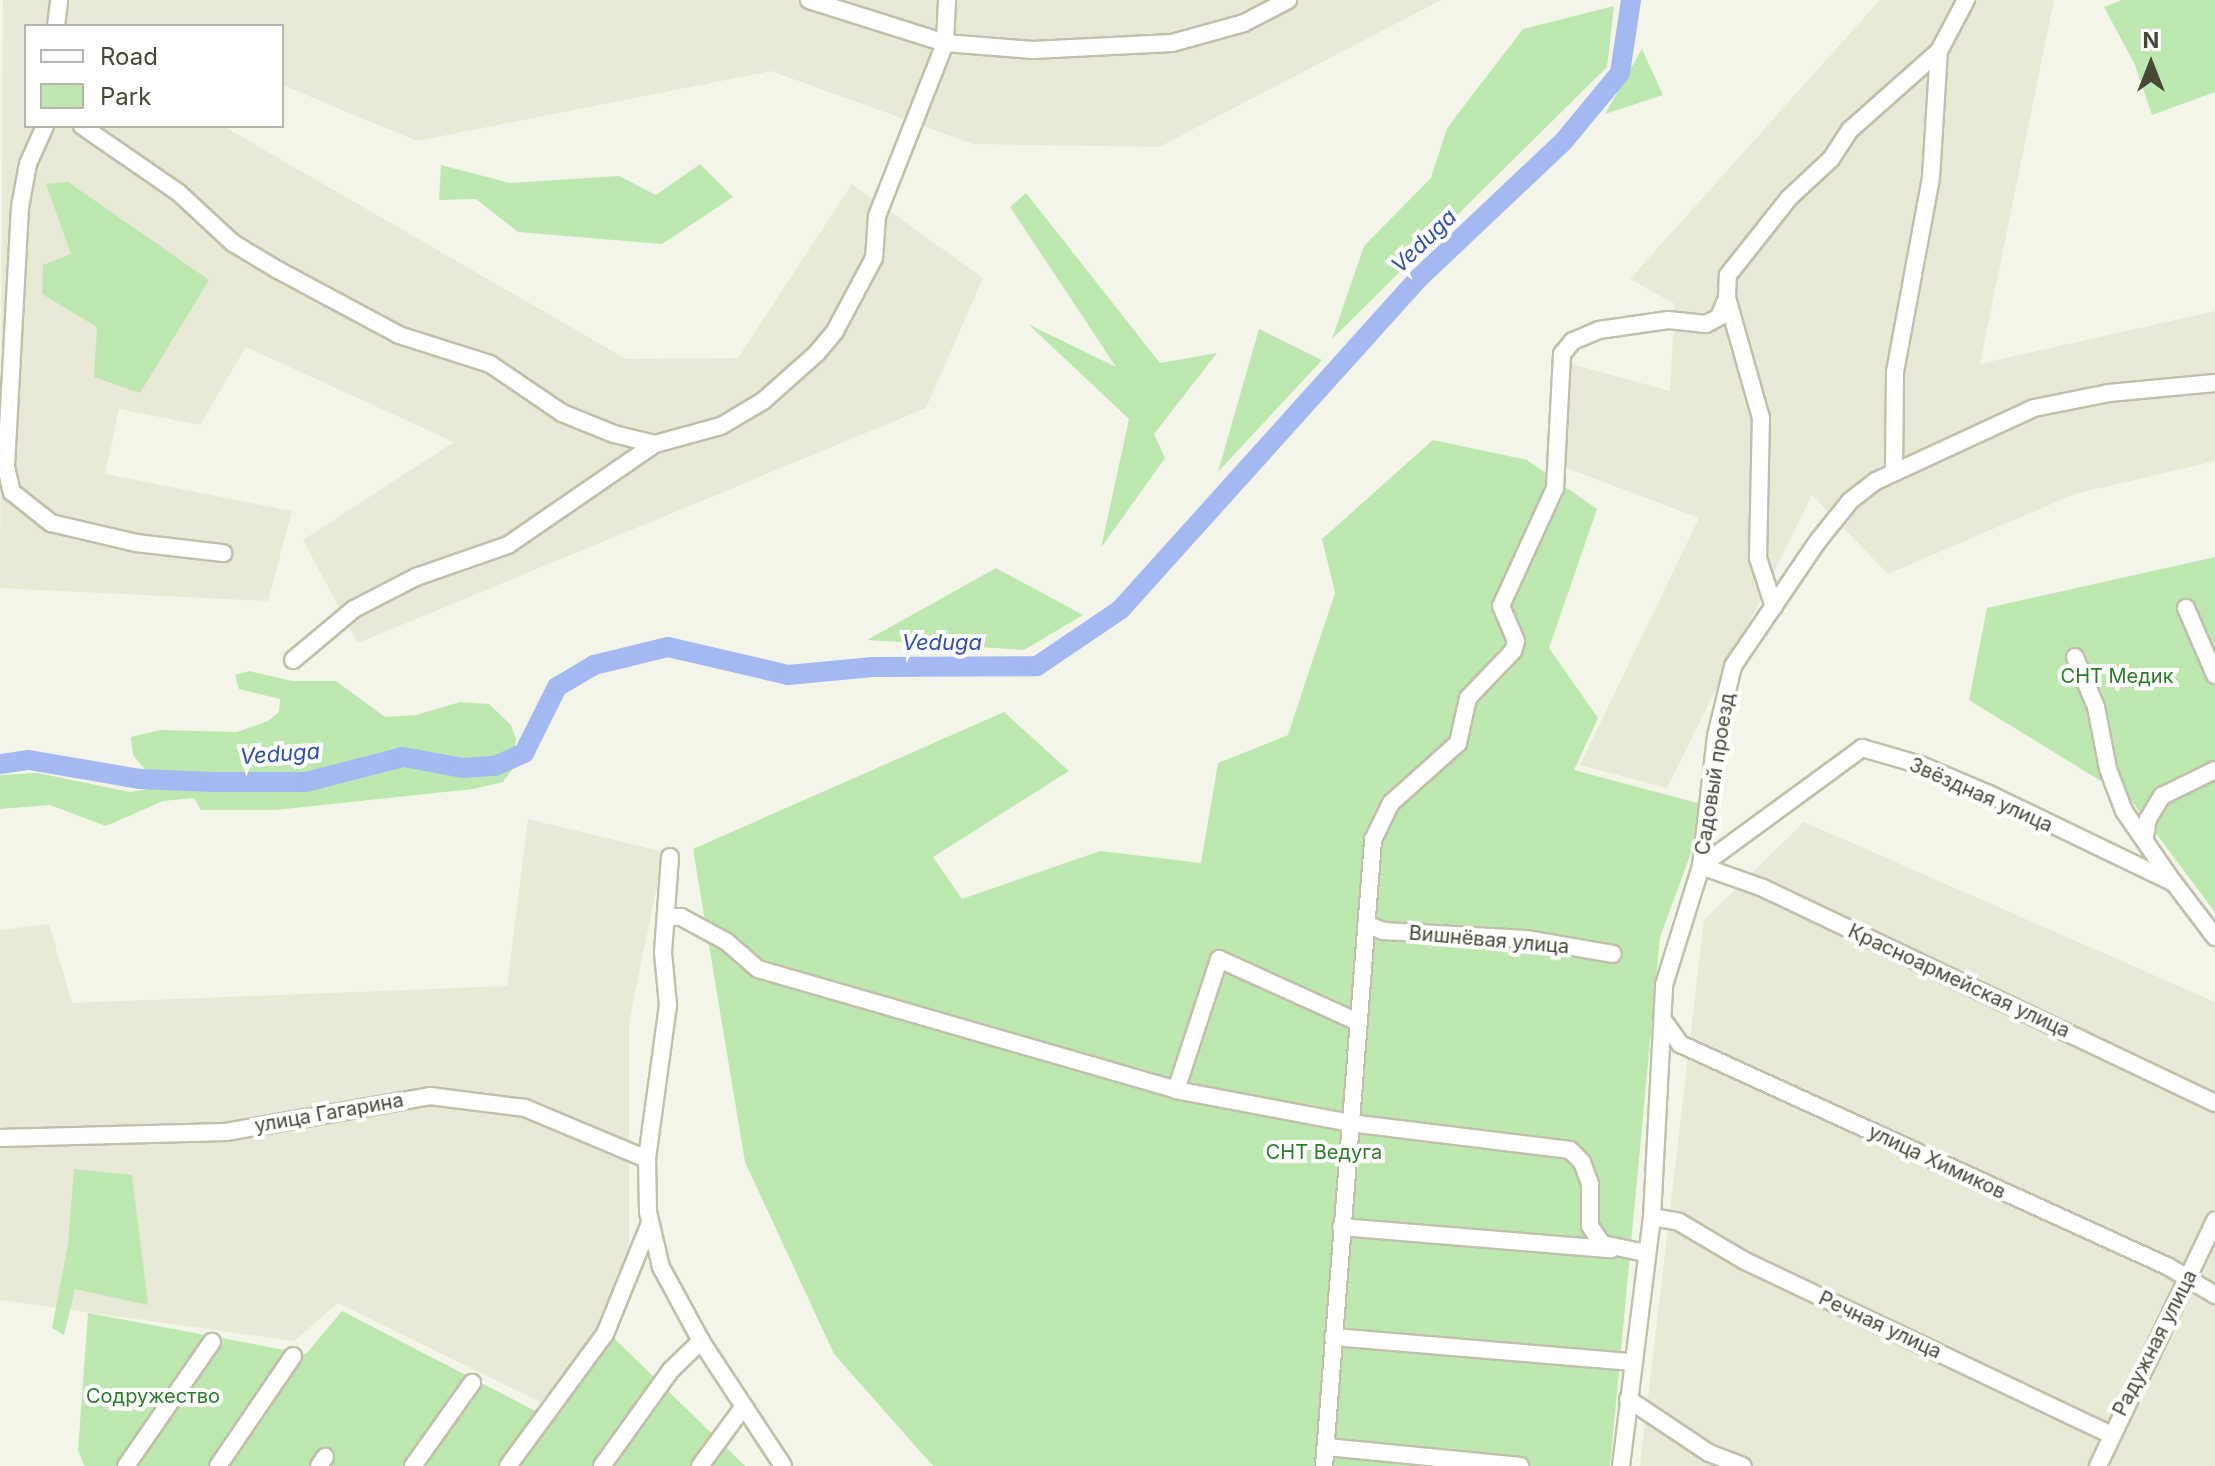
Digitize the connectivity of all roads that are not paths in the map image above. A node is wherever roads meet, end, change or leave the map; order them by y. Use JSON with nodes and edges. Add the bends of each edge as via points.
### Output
{"nodes":[{"id":1,"x":59,"y":0,"type":"edge"},
{"id":2,"x":809,"y":0,"type":"edge"},
{"id":3,"x":947,"y":0,"type":"edge"},
{"id":4,"x":1288,"y":0,"type":"edge"},
{"id":5,"x":1966,"y":0,"type":"edge"},
{"id":6,"x":56,"y":24,"type":"edge"},
{"id":7,"x":945,"y":43,"type":"junction"},
{"id":8,"x":1939,"y":51,"type":"junction"},
{"id":9,"x":44,"y":128,"type":"edge"},
{"id":10,"x":85,"y":128,"type":"edge"},
{"id":11,"x":1727,"y":298,"type":"junction"},
{"id":12,"x":2215,"y":383,"type":"edge"},
{"id":13,"x":655,"y":444,"type":"junction"},
{"id":14,"x":1894,"y":471,"type":"junction"},
{"id":15,"x":223,"y":553,"type":"dead end"},
{"id":16,"x":1774,"y":607,"type":"junction"},
{"id":17,"x":2186,"y":608,"type":"dead end"},
{"id":18,"x":2075,"y":657,"type":"dead end"},
{"id":19,"x":293,"y":660,"type":"dead end"},
{"id":20,"x":2215,"y":675,"type":"edge"},
{"id":21,"x":2215,"y":770,"type":"edge"},
{"id":22,"x":2145,"y":837,"type":"junction"},
{"id":23,"x":670,"y":857,"type":"dead end"},
{"id":24,"x":1701,"y":866,"type":"junction"},
{"id":25,"x":2174,"y":883,"type":"junction"},
{"id":26,"x":667,"y":917,"type":"junction"},
{"id":27,"x":1366,"y":924,"type":"junction"},
{"id":28,"x":2215,"y":937,"type":"edge"},
{"id":29,"x":1613,"y":954,"type":"dead end"},
{"id":30,"x":1358,"y":1022,"type":"junction"},
{"id":31,"x":1666,"y":1024,"type":"junction"},
{"id":32,"x":1176,"y":1090,"type":"junction"},
{"id":33,"x":2215,"y":1103,"type":"edge"},
{"id":34,"x":1350,"y":1123,"type":"junction"},
{"id":35,"x":0,"y":1137,"type":"edge"},
{"id":36,"x":647,"y":1159,"type":"junction"},
{"id":37,"x":1652,"y":1217,"type":"junction"},
{"id":38,"x":2215,"y":1221,"type":"edge"},
{"id":39,"x":650,"y":1222,"type":"junction"},
{"id":40,"x":1341,"y":1227,"type":"junction"},
{"id":41,"x":1615,"y":1250,"type":"junction"},
{"id":42,"x":1646,"y":1253,"type":"junction"},
{"id":43,"x":2188,"y":1281,"type":"junction"},
{"id":44,"x":2215,"y":1295,"type":"edge"},
{"id":45,"x":1333,"y":1337,"type":"junction"},
{"id":46,"x":701,"y":1341,"type":"junction"},
{"id":47,"x":212,"y":1342,"type":"dead end"},
{"id":48,"x":293,"y":1356,"type":"dead end"},
{"id":49,"x":1633,"y":1362,"type":"junction"},
{"id":50,"x":472,"y":1383,"type":"dead end"},
{"id":51,"x":1628,"y":1399,"type":"junction"},
{"id":52,"x":744,"y":1406,"type":"junction"},
{"id":53,"x":2110,"y":1434,"type":"junction"},
{"id":54,"x":1327,"y":1447,"type":"junction"},
{"id":55,"x":126,"y":1466,"type":"edge"},
{"id":56,"x":218,"y":1466,"type":"edge"},
{"id":57,"x":413,"y":1466,"type":"edge"},
{"id":58,"x":508,"y":1466,"type":"edge"},
{"id":59,"x":602,"y":1466,"type":"edge"},
{"id":60,"x":700,"y":1466,"type":"edge"},
{"id":61,"x":783,"y":1466,"type":"edge"},
{"id":62,"x":1324,"y":1466,"type":"edge"},
{"id":63,"x":1520,"y":1466,"type":"edge"},
{"id":64,"x":1621,"y":1466,"type":"edge"},
{"id":65,"x":1743,"y":1466,"type":"edge"},
{"id":66,"x":2098,"y":1466,"type":"edge"}],
"edges":[{"from":1,"to":6,"type":"street"},
{"from":2,"to":7,"type":"street"},
{"from":3,"to":7,"type":"street"},
{"from":4,"to":7,"type":"street","via":[[1244,23],[1172,43],[1033,50]]},
{"from":5,"to":8,"type":"street"},
{"from":7,"to":13,"type":"street","via":[[877,216],[874,258],[835,331],[763,401],[721,426]]},
{"from":8,"to":11,"type":"street","via":[[1875,103],[1831,159],[1779,210],[1728,275]]},
{"from":8,"to":14,"type":"street","via":[[1933,162],[1895,372]]},
{"from":9,"to":15,"type":"street","via":[[28,164],[20,207],[6,467],[12,492],[51,523],[136,543]]},
{"from":10,"to":13,"type":"street","via":[[179,193],[233,243],[278,270],[399,335],[490,364],[562,413]]},
{"from":11,"to":16,"type":"street","via":[[1761,418],[1758,558]]},
{"from":11,"to":27,"type":"street","via":[[1719,317],[1706,324],[1668,320],[1599,330],[1573,341],[1562,354],[1555,488],[1501,606],[1516,641],[1513,651],[1468,698],[1458,743],[1391,803],[1380,823],[1373,840]]},
{"from":12,"to":14,"type":"street","name":"Садовый проезд","via":[[2109,393],[2034,408]]},
{"from":13,"to":19,"type":"street","via":[[508,545],[416,577],[354,609]]},
{"from":14,"to":16,"type":"street","name":"Садовый проезд","via":[[1850,501]]},
{"from":16,"to":24,"type":"street","name":"Садовый проезд","via":[[1733,666],[1716,736]]},
{"from":17,"to":20,"type":"street"},
{"from":18,"to":22,"type":"street","via":[[2096,707],[2108,769],[2124,811]]},
{"from":21,"to":22,"type":"street","via":[[2162,796],[2148,819]]},
{"from":22,"to":25,"type":"street"},
{"from":23,"to":26,"type":"street"},
{"from":24,"to":25,"type":"street","name":"Звёздная улица","via":[[1862,748],[1921,765],[1989,794]]},
{"from":24,"to":31,"type":"street","name":"Садовый проезд","via":[[1664,985]]},
{"from":24,"to":33,"type":"street","name":"Красноармейская улица","via":[[1763,888]]},
{"from":25,"to":28,"type":"street","name":"Звёздная улица"},
{"from":26,"to":32,"type":"street","via":[[681,917],[727,942],[758,969]]},
{"from":26,"to":36,"type":"street","via":[[663,953],[668,1005]]},
{"from":27,"to":29,"type":"street","name":"Вишнёвая улица","via":[[1383,931],[1526,939]]},
{"from":27,"to":30,"type":"street"},
{"from":30,"to":32,"type":"street","via":[[1219,959]]},
{"from":30,"to":34,"type":"street"},
{"from":31,"to":37,"type":"street","name":"Садовый проезд"},
{"from":31,"to":43,"type":"street","name":"улица Химиков","via":[[1680,1044],[2169,1267]]},
{"from":32,"to":34,"type":"street"},
{"from":34,"to":40,"type":"street"},
{"from":34,"to":41,"type":"street","via":[[1570,1150],[1590,1184],[1590,1226],[1602,1244]]},
{"from":35,"to":36,"type":"street","name":"улица Гагарина","via":[[226,1132],[367,1104],[445,1096],[525,1108]]},
{"from":36,"to":39,"type":"street"},
{"from":37,"to":42,"type":"street","name":"Садовый проезд"},
{"from":37,"to":53,"type":"street","name":"Речная улица","via":[[1679,1222],[1745,1261]]},
{"from":38,"to":43,"type":"street","name":"Радужная улица"},
{"from":39,"to":46,"type":"street","via":[[661,1267]]},
{"from":39,"to":58,"type":"street","via":[[605,1334]]},
{"from":40,"to":41,"type":"street"},
{"from":40,"to":45,"type":"street"},
{"from":41,"to":42,"type":"street"},
{"from":42,"to":49,"type":"street","name":"Садовый проезд"},
{"from":43,"to":44,"type":"street","name":"улица Химиков"},
{"from":43,"to":53,"type":"street","name":"Радужная улица"},
{"from":45,"to":49,"type":"street"},
{"from":45,"to":54,"type":"street"},
{"from":46,"to":52,"type":"street"},
{"from":46,"to":59,"type":"street","via":[[671,1370]]},
{"from":47,"to":55,"type":"street"},
{"from":48,"to":56,"type":"street"},
{"from":49,"to":51,"type":"street","name":"Садовый проезд"},
{"from":50,"to":57,"type":"street"},
{"from":51,"to":64,"type":"street","name":"Садовый проезд"},
{"from":51,"to":65,"type":"street","via":[[1709,1453]]},
{"from":52,"to":60,"type":"street"},
{"from":52,"to":61,"type":"street"},
{"from":53,"to":66,"type":"street","name":"Радужная улица"},
{"from":54,"to":62,"type":"street"},
{"from":54,"to":63,"type":"street"}]}
